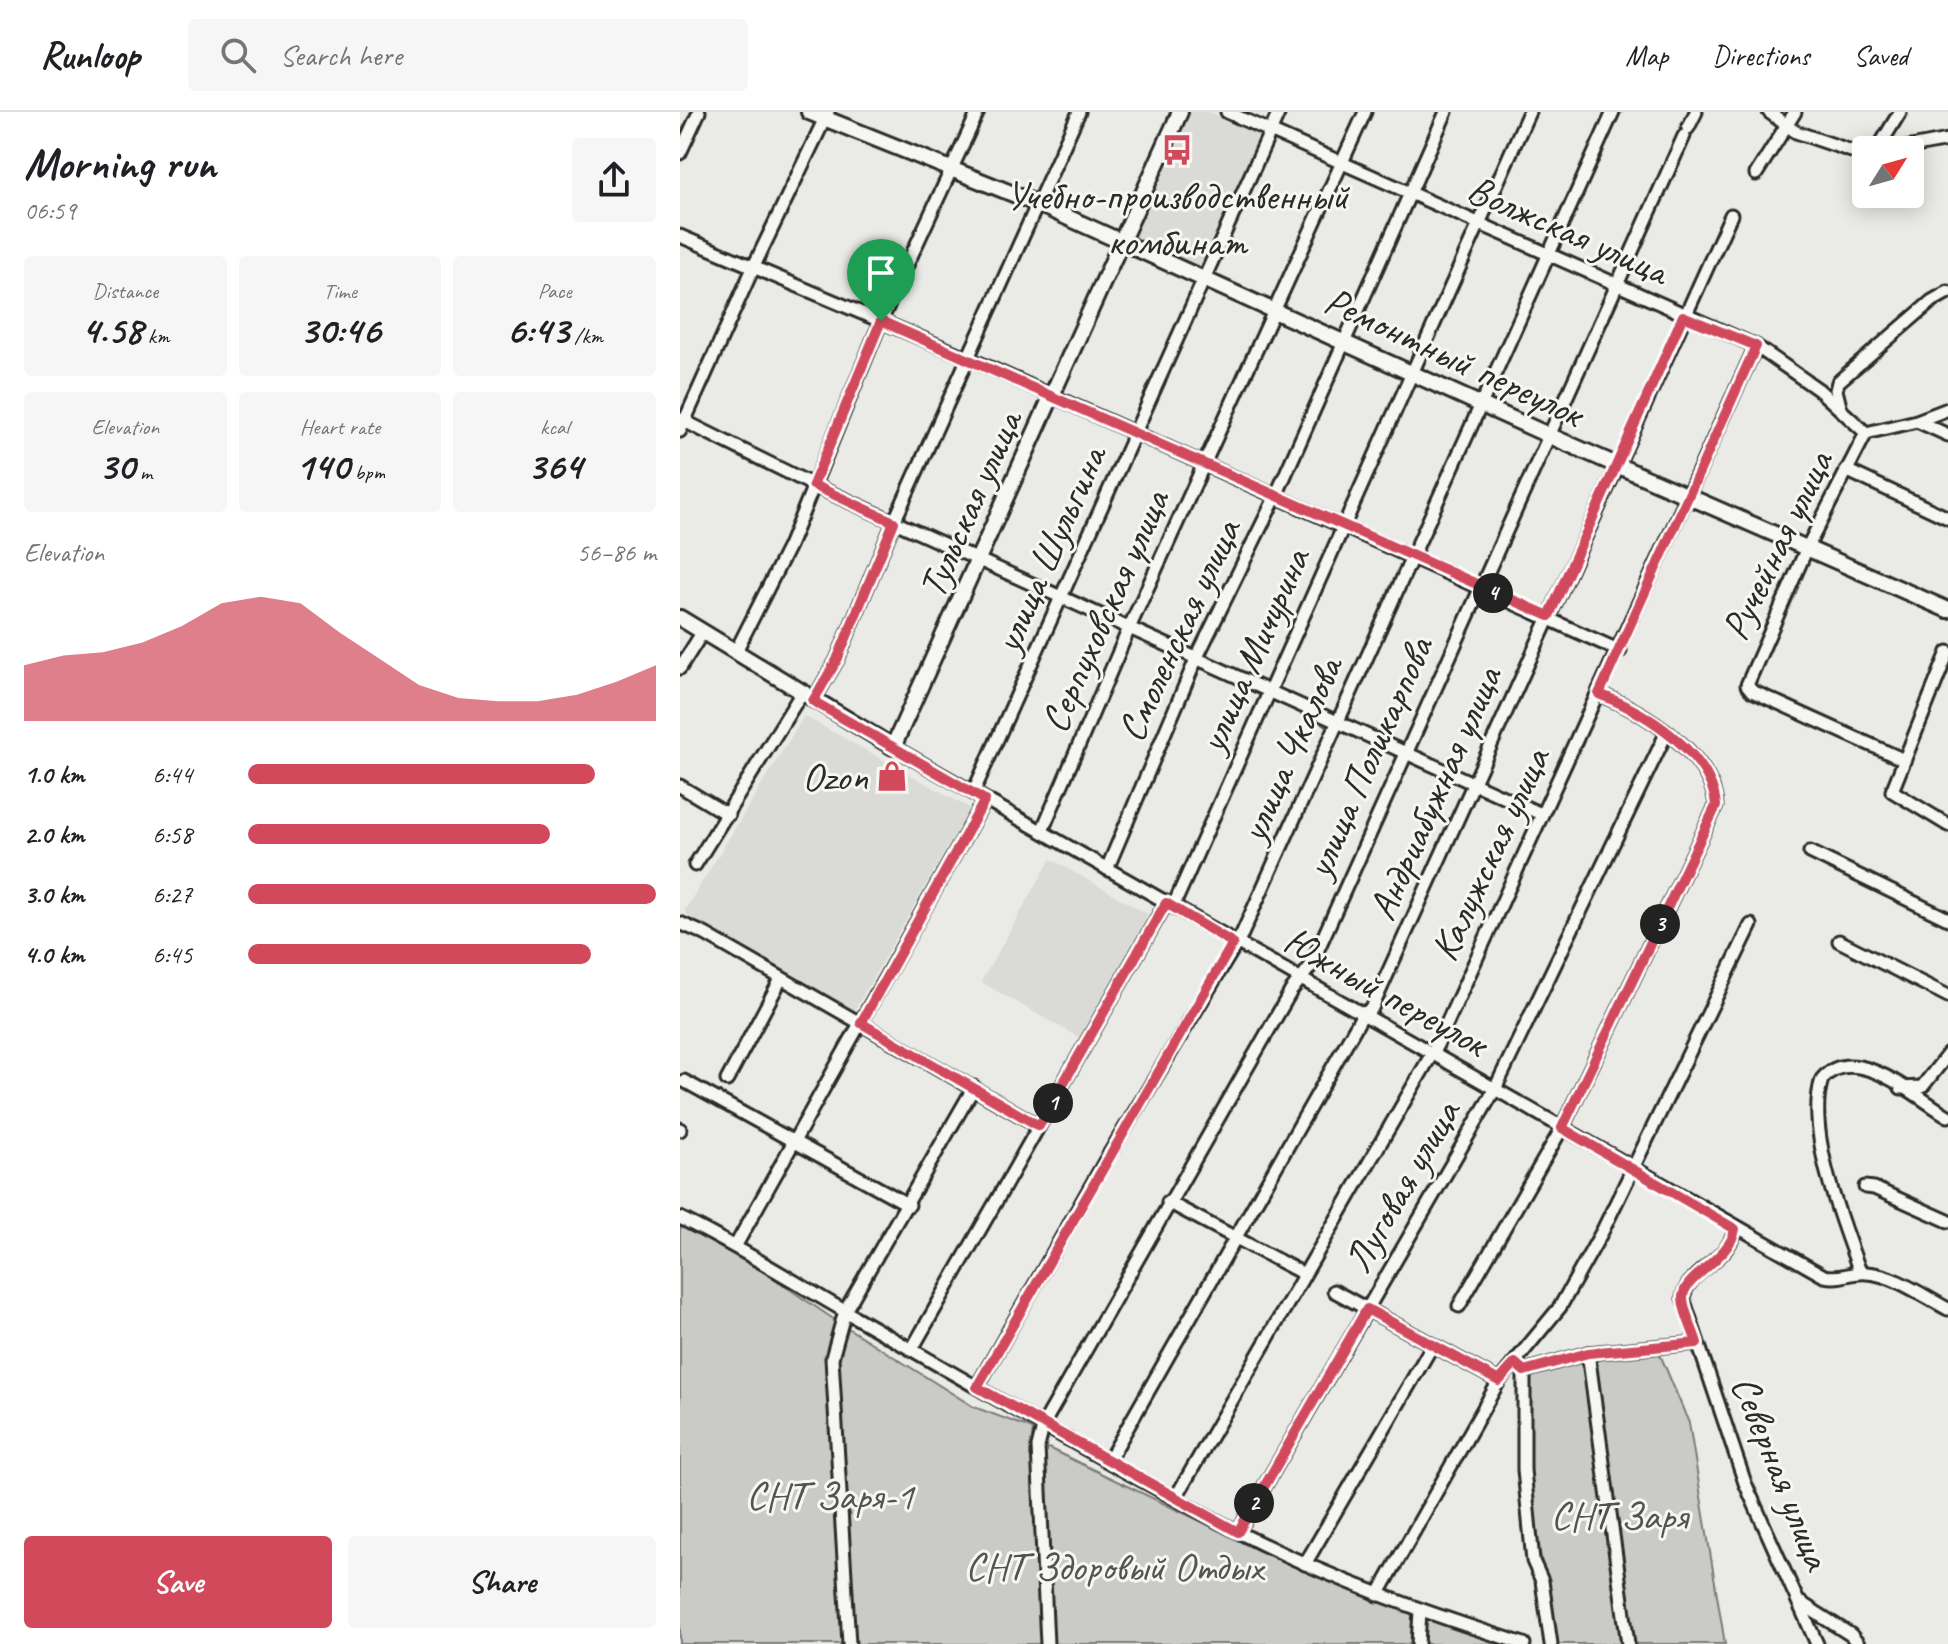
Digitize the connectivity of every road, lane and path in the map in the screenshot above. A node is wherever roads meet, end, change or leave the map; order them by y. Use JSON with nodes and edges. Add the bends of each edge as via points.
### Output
{"nodes":[{"id":1,"x":699,"y":112,"type":"edge"},
{"id":2,"x":809,"y":112,"type":"edge"},
{"id":3,"x":978,"y":112,"type":"edge"},
{"id":4,"x":1079,"y":112,"type":"edge"},
{"id":5,"x":1180,"y":112,"type":"edge"},
{"id":6,"x":1227,"y":112,"type":"edge"},
{"id":7,"x":1279,"y":112,"type":"edge"},
{"id":8,"x":1365,"y":112,"type":"edge"},
{"id":9,"x":1446,"y":112,"type":"edge"},
{"id":10,"x":1529,"y":112,"type":"edge"},
{"id":11,"x":1613,"y":112,"type":"edge"},
{"id":12,"x":1696,"y":112,"type":"edge"},
{"id":13,"x":1769,"y":112,"type":"edge"},
{"id":14,"x":1795,"y":112,"type":"edge"},
{"id":15,"x":1900,"y":112,"type":"edge"},
{"id":16,"x":827,"y":115,"type":"edge"},
{"id":17,"x":1787,"y":125,"type":"junction"},
{"id":18,"x":1270,"y":130,"type":"junction"},
{"id":19,"x":1885,"y":136,"type":"edge"},
{"id":20,"x":1948,"y":140,"type":"edge"},
{"id":21,"x":1924,"y":145,"type":"edge"},
{"id":22,"x":1852,"y":151,"type":"edge"},
{"id":23,"x":680,"y":153,"type":"edge"},
{"id":24,"x":1341,"y":162,"type":"junction"},
{"id":25,"x":952,"y":170,"type":"junction"},
{"id":26,"x":1756,"y":174,"type":"dead end"},
{"id":27,"x":1409,"y":193,"type":"junction"},
{"id":28,"x":1038,"y":204,"type":"junction"},
{"id":29,"x":1731,"y":215,"type":"dead end"},
{"id":30,"x":1479,"y":223,"type":"junction"},
{"id":31,"x":680,"y":236,"type":"edge"},
{"id":32,"x":1121,"y":242,"type":"junction"},
{"id":33,"x":1546,"y":254,"type":"junction"},
{"id":34,"x":754,"y":266,"type":"junction"},
{"id":35,"x":1204,"y":278,"type":"junction"},
{"id":36,"x":1615,"y":285,"type":"junction"},
{"id":37,"x":1948,"y":292,"type":"edge"},
{"id":38,"x":1276,"y":309,"type":"junction"},
{"id":39,"x":1683,"y":316,"type":"junction"},
{"id":40,"x":881,"y":321,"type":"junction"},
{"id":41,"x":1343,"y":340,"type":"junction"},
{"id":42,"x":1756,"y":346,"type":"junction"},
{"id":43,"x":968,"y":358,"type":"junction"},
{"id":44,"x":1412,"y":373,"type":"junction"},
{"id":45,"x":1053,"y":398,"type":"junction"},
{"id":46,"x":1480,"y":403,"type":"junction"},
{"id":47,"x":1948,"y":409,"type":"edge"},
{"id":48,"x":1842,"y":413,"type":"junction"},
{"id":49,"x":1917,"y":421,"type":"junction"},
{"id":50,"x":682,"y":424,"type":"edge"},
{"id":51,"x":1866,"y":433,"type":"junction"},
{"id":52,"x":1136,"y":435,"type":"junction"},
{"id":53,"x":1548,"y":435,"type":"junction"},
{"id":54,"x":1948,"y":435,"type":"edge"},
{"id":55,"x":1617,"y":465,"type":"junction"},
{"id":56,"x":1205,"y":467,"type":"junction"},
{"id":57,"x":1846,"y":470,"type":"junction"},
{"id":58,"x":813,"y":485,"type":"junction"},
{"id":59,"x":1688,"y":497,"type":"junction"},
{"id":60,"x":1275,"y":498,"type":"junction"},
{"id":61,"x":1948,"y":518,"type":"edge"},
{"id":62,"x":894,"y":522,"type":"junction"},
{"id":63,"x":1342,"y":527,"type":"junction"},
{"id":64,"x":1807,"y":548,"type":"junction"},
{"id":65,"x":1411,"y":558,"type":"junction"},
{"id":66,"x":980,"y":560,"type":"junction"},
{"id":67,"x":1479,"y":587,"type":"junction"},
{"id":68,"x":1062,"y":598,"type":"junction"},
{"id":69,"x":1948,"y":610,"type":"edge"},
{"id":70,"x":1549,"y":616,"type":"junction"},
{"id":71,"x":680,"y":618,"type":"edge"},
{"id":72,"x":1130,"y":626,"type":"junction"},
{"id":73,"x":702,"y":633,"type":"junction"},
{"id":74,"x":1620,"y":651,"type":"junction"},
{"id":75,"x":1948,"y":652,"type":"edge"},
{"id":76,"x":735,"y":653,"type":"junction"},
{"id":77,"x":1197,"y":657,"type":"junction"},
{"id":78,"x":680,"y":668,"type":"edge"},
{"id":79,"x":1269,"y":690,"type":"junction"},
{"id":80,"x":1599,"y":694,"type":"junction"},
{"id":81,"x":807,"y":698,"type":"junction"},
{"id":82,"x":1338,"y":720,"type":"junction"},
{"id":83,"x":1666,"y":734,"type":"junction"},
{"id":84,"x":893,"y":747,"type":"junction"},
{"id":85,"x":1405,"y":751,"type":"junction"},
{"id":86,"x":1902,"y":759,"type":"junction"},
{"id":87,"x":1473,"y":783,"type":"junction"},
{"id":88,"x":680,"y":786,"type":"edge"},
{"id":89,"x":973,"y":793,"type":"junction"},
{"id":90,"x":985,"y":800,"type":"junction"},
{"id":91,"x":1541,"y":814,"type":"junction"},
{"id":92,"x":728,"y":815,"type":"junction"},
{"id":93,"x":1948,"y":825,"type":"edge"},
{"id":94,"x":1042,"y":831,"type":"junction"},
{"id":95,"x":1810,"y":852,"type":"dead end"},
{"id":96,"x":695,"y":865,"type":"dead end"},
{"id":97,"x":1107,"y":869,"type":"junction"},
{"id":98,"x":1170,"y":905,"type":"junction"},
{"id":99,"x":1948,"y":919,"type":"edge"},
{"id":100,"x":680,"y":923,"type":"edge"},
{"id":101,"x":1751,"y":925,"type":"dead end"},
{"id":102,"x":1839,"y":941,"type":"dead end"},
{"id":103,"x":1233,"y":943,"type":"junction"},
{"id":104,"x":781,"y":979,"type":"junction"},
{"id":105,"x":1300,"y":980,"type":"junction"},
{"id":106,"x":1948,"y":996,"type":"edge"},
{"id":107,"x":1363,"y":1014,"type":"junction"},
{"id":108,"x":861,"y":1023,"type":"junction"},
{"id":109,"x":1432,"y":1053,"type":"junction"},
{"id":110,"x":1948,"y":1054,"type":"edge"},
{"id":111,"x":727,"y":1080,"type":"dead end"},
{"id":112,"x":684,"y":1081,"type":"dead end"},
{"id":113,"x":974,"y":1087,"type":"junction"},
{"id":114,"x":1901,"y":1088,"type":"junction"},
{"id":115,"x":1495,"y":1089,"type":"junction"},
{"id":116,"x":1948,"y":1116,"type":"edge"},
{"id":117,"x":1039,"y":1126,"type":"junction"},
{"id":118,"x":1562,"y":1128,"type":"junction"},
{"id":119,"x":795,"y":1143,"type":"junction"},
{"id":120,"x":1633,"y":1168,"type":"junction"},
{"id":121,"x":1865,"y":1187,"type":"dead end"},
{"id":122,"x":1168,"y":1202,"type":"junction"},
{"id":123,"x":909,"y":1205,"type":"junction"},
{"id":124,"x":680,"y":1218,"type":"edge"},
{"id":125,"x":1948,"y":1221,"type":"edge"},
{"id":126,"x":1735,"y":1229,"type":"junction"},
{"id":127,"x":1236,"y":1237,"type":"junction"},
{"id":128,"x":736,"y":1245,"type":"junction"},
{"id":129,"x":1860,"y":1272,"type":"junction"},
{"id":130,"x":1302,"y":1273,"type":"junction"},
{"id":131,"x":1334,"y":1291,"type":"dead end"},
{"id":132,"x":1459,"y":1306,"type":"dead end"},
{"id":133,"x":1367,"y":1309,"type":"junction"},
{"id":134,"x":1948,"y":1309,"type":"edge"},
{"id":135,"x":845,"y":1311,"type":"junction"},
{"id":136,"x":1697,"y":1343,"type":"junction"},
{"id":137,"x":1432,"y":1346,"type":"junction"},
{"id":138,"x":912,"y":1349,"type":"junction"},
{"id":139,"x":1588,"y":1353,"type":"junction"},
{"id":140,"x":1519,"y":1367,"type":"junction"},
{"id":141,"x":1499,"y":1381,"type":"junction"},
{"id":142,"x":977,"y":1387,"type":"junction"},
{"id":143,"x":1044,"y":1423,"type":"junction"},
{"id":144,"x":1109,"y":1460,"type":"junction"},
{"id":145,"x":1176,"y":1497,"type":"junction"},
{"id":146,"x":1238,"y":1532,"type":"junction"},
{"id":147,"x":1305,"y":1564,"type":"junction"},
{"id":148,"x":1378,"y":1595,"type":"junction"},
{"id":149,"x":1800,"y":1603,"type":"junction"},
{"id":150,"x":1420,"y":1611,"type":"junction"},
{"id":151,"x":849,"y":1644,"type":"edge"},
{"id":152,"x":1047,"y":1644,"type":"edge"},
{"id":153,"x":1418,"y":1644,"type":"edge"},
{"id":154,"x":1524,"y":1644,"type":"edge"},
{"id":155,"x":1551,"y":1644,"type":"edge"},
{"id":156,"x":1628,"y":1644,"type":"edge"},
{"id":157,"x":1817,"y":1644,"type":"edge"},
{"id":158,"x":1858,"y":1644,"type":"edge"}],
"edges":[{"from":1,"to":23,"type":"street"},
{"from":2,"to":16,"type":"main road","name":"Ремонтный переулок"},
{"from":3,"to":25,"type":"street"},
{"from":4,"to":28,"type":"street"},
{"from":5,"to":32,"type":"main road","name":"Тульская улица"},
{"from":6,"to":18,"type":"street","name":"Волжская улица"},
{"from":7,"to":18,"type":"street","name":"улица Шульгина"},
{"from":8,"to":24,"type":"street","name":"Серпуховская улица"},
{"from":9,"to":27,"type":"street","name":"Смоленская улица"},
{"from":10,"to":30,"type":"street","name":"улица Мичурина"},
{"from":11,"to":33,"type":"street","name":"улица Чкалова"},
{"from":12,"to":36,"type":"street","name":"улица Поликарпова"},
{"from":13,"to":17,"type":"street"},
{"from":14,"to":17,"type":"street"},
{"from":15,"to":19,"type":"street"},
{"from":16,"to":25,"type":"main road","name":"Ремонтный переулок"},
{"from":16,"to":34,"type":"street"},
{"from":17,"to":22,"type":"street"},
{"from":17,"to":26,"type":"street"},
{"from":18,"to":24,"type":"street","name":"Волжская улица"},
{"from":18,"to":35,"type":"street","name":"улица Шульгина"},
{"from":20,"to":21,"type":"street"},
{"from":24,"to":27,"type":"street","name":"Волжская улица"},
{"from":24,"to":38,"type":"street","name":"Серпуховская улица"},
{"from":25,"to":28,"type":"main road","name":"Ремонтный переулок"},
{"from":25,"to":40,"type":"street"},
{"from":27,"to":30,"type":"street","name":"Волжская улица"},
{"from":27,"to":41,"type":"street","name":"Смоленская улица"},
{"from":28,"to":32,"type":"main road","name":"Ремонтный переулок"},
{"from":28,"to":43,"type":"street"},
{"from":29,"to":39,"type":"street","name":"Андриабужная улица"},
{"from":30,"to":33,"type":"street","name":"Волжская улица"},
{"from":30,"to":44,"type":"street","name":"улица Мичурина"},
{"from":31,"to":34,"type":"street"},
{"from":32,"to":35,"type":"main road","name":"Ремонтный переулок"},
{"from":32,"to":45,"type":"main road","name":"Тульская улица"},
{"from":33,"to":36,"type":"street","name":"Волжская улица"},
{"from":33,"to":46,"type":"street","name":"улица Чкалова"},
{"from":34,"to":40,"type":"street"},
{"from":34,"to":50,"type":"street"},
{"from":35,"to":38,"type":"main road","name":"Ремонтный переулок"},
{"from":35,"to":52,"type":"street","name":"улица Шульгина"},
{"from":36,"to":39,"type":"street","name":"Волжская улица"},
{"from":36,"to":53,"type":"street","name":"улица Поликарпова"},
{"from":37,"to":48,"type":"street","via":[[1838,382]]},
{"from":38,"to":41,"type":"main road","name":"Ремонтный переулок"},
{"from":38,"to":56,"type":"street","name":"Серпуховская улица"},
{"from":39,"to":42,"type":"street","name":"Волжская улица"},
{"from":39,"to":55,"type":"street","name":"Андриабужная улица"},
{"from":40,"to":43,"type":"street"},
{"from":40,"to":58,"type":"street"},
{"from":41,"to":44,"type":"main road","name":"Ремонтный переулок"},
{"from":41,"to":60,"type":"street","name":"Смоленская улица"},
{"from":42,"to":48,"type":"street","name":"Волжская улица","via":[[1819,390]]},
{"from":42,"to":59,"type":"street","name":"Калужская улица"},
{"from":43,"to":45,"type":"street"},
{"from":43,"to":62,"type":"street"},
{"from":44,"to":46,"type":"main road","name":"Ремонтный переулок"},
{"from":44,"to":63,"type":"street","name":"улица Мичурина"},
{"from":45,"to":52,"type":"street"},
{"from":45,"to":66,"type":"main road","name":"Тульская улица"},
{"from":46,"to":53,"type":"main road","name":"Ремонтный переулок"},
{"from":46,"to":65,"type":"street","name":"улица Чкалова"},
{"from":47,"to":49,"type":"street"},
{"from":48,"to":51,"type":"street","name":"Волжская улица"},
{"from":49,"to":51,"type":"street"},
{"from":49,"to":54,"type":"street"},
{"from":50,"to":58,"type":"street"},
{"from":51,"to":57,"type":"street","name":"Ручейная улица"},
{"from":52,"to":56,"type":"street"},
{"from":52,"to":68,"type":"street","name":"улица Шульгина"},
{"from":53,"to":55,"type":"main road","name":"Ремонтный переулок"},
{"from":53,"to":67,"type":"street","name":"улица Поликарпова"},
{"from":55,"to":59,"type":"main road","name":"Ремонтный переулок"},
{"from":55,"to":70,"type":"street","name":"Андриабужная улица"},
{"from":56,"to":60,"type":"street"},
{"from":56,"to":72,"type":"street","name":"Серпуховская улица"},
{"from":57,"to":61,"type":"street"},
{"from":57,"to":64,"type":"street","name":"Ручейная улица"},
{"from":58,"to":62,"type":"street"},
{"from":58,"to":76,"type":"street"},
{"from":59,"to":64,"type":"main road","name":"Ремонтный переулок"},
{"from":59,"to":74,"type":"street","name":"Калужская улица"},
{"from":60,"to":63,"type":"street"},
{"from":60,"to":77,"type":"street","name":"Смоленская улица"},
{"from":62,"to":66,"type":"street"},
{"from":62,"to":81,"type":"street","via":[[837,660]]},
{"from":63,"to":65,"type":"street"},
{"from":63,"to":79,"type":"street","name":"улица Мичурина"},
{"from":64,"to":69,"type":"main road","name":"Ремонтный переулок"},
{"from":64,"to":86,"type":"street","name":"Ручейная улица","via":[[1747,685]]},
{"from":65,"to":67,"type":"street"},
{"from":65,"to":82,"type":"street","name":"улица Чкалова"},
{"from":66,"to":68,"type":"street"},
{"from":66,"to":84,"type":"main road","name":"Тульская улица"},
{"from":67,"to":70,"type":"street"},
{"from":67,"to":85,"type":"street","name":"улица Поликарпова"},
{"from":68,"to":72,"type":"street"},
{"from":68,"to":89,"type":"street","name":"улица Шульгина"},
{"from":70,"to":74,"type":"street"},
{"from":70,"to":87,"type":"street","name":"Андриабужная улица"},
{"from":71,"to":73,"type":"main road","name":"Южный переулок"},
{"from":72,"to":77,"type":"street"},
{"from":72,"to":94,"type":"street","name":"Серпуховская улица"},
{"from":73,"to":76,"type":"main road","name":"Южный переулок"},
{"from":73,"to":78,"type":"street"},
{"from":74,"to":80,"type":"street","name":"Калужская улица"},
{"from":75,"to":86,"type":"street"},
{"from":76,"to":81,"type":"main road","name":"Южный переулок"},
{"from":77,"to":79,"type":"street"},
{"from":77,"to":97,"type":"street","name":"Смоленская улица"},
{"from":79,"to":82,"type":"street"},
{"from":79,"to":98,"type":"street","name":"улица Мичурина"},
{"from":80,"to":83,"type":"street"},
{"from":80,"to":91,"type":"street","name":"Калужская улица"},
{"from":81,"to":84,"type":"main road","name":"Южный переулок"},
{"from":81,"to":92,"type":"street"},
{"from":82,"to":85,"type":"street"},
{"from":82,"to":103,"type":"street","name":"улица Чкалова","via":[[1242,934]]},
{"from":83,"to":115,"type":"street","name":"Луговая улица"},
{"from":83,"to":118,"type":"street","via":[[1693,752],[1715,790],[1716,806]]},
{"from":84,"to":89,"type":"street","name":"Южный переулок"},
{"from":85,"to":87,"type":"street"},
{"from":85,"to":105,"type":"street","name":"улица Поликарпова"},
{"from":86,"to":93,"type":"street","via":[[1892,791]]},
{"from":87,"to":91,"type":"street"},
{"from":87,"to":107,"type":"street","name":"Андриабужная улица","via":[[1372,1008]]},
{"from":88,"to":92,"type":"street"},
{"from":89,"to":90,"type":"street","name":"Южный переулок"},
{"from":90,"to":94,"type":"street","name":"Южный переулок"},
{"from":90,"to":108,"type":"street"},
{"from":91,"to":109,"type":"street","name":"Калужская улица"},
{"from":92,"to":96,"type":"street"},
{"from":94,"to":97,"type":"street","name":"Южный переулок"},
{"from":95,"to":99,"type":"street"},
{"from":97,"to":98,"type":"street","name":"Южный переулок"},
{"from":98,"to":103,"type":"street","name":"Южный переулок"},
{"from":98,"to":117,"type":"street","name":"улица Мичурина"},
{"from":100,"to":104,"type":"street"},
{"from":101,"to":120,"type":"street"},
{"from":102,"to":106,"type":"street"},
{"from":103,"to":105,"type":"street","name":"Южный переулок"},
{"from":103,"to":142,"type":"street","name":"улица Чкалова"},
{"from":104,"to":108,"type":"street"},
{"from":104,"to":111,"type":"street"},
{"from":105,"to":107,"type":"street","name":"Южный переулок"},
{"from":105,"to":122,"type":"street","name":"улица Поликарпова"},
{"from":107,"to":109,"type":"street","name":"Южный переулок"},
{"from":107,"to":127,"type":"street","name":"Андриабужная улица"},
{"from":108,"to":113,"type":"street"},
{"from":108,"to":119,"type":"street"},
{"from":109,"to":115,"type":"street","name":"Южный переулок"},
{"from":109,"to":130,"type":"street","name":"Калужская улица"},
{"from":110,"to":114,"type":"street","via":[[1922,1087]]},
{"from":112,"to":119,"type":"street"},
{"from":113,"to":117,"type":"street"},
{"from":113,"to":123,"type":"street"},
{"from":114,"to":116,"type":"street"},
{"from":114,"to":129,"type":"street","via":[[1855,1064],[1840,1065],[1822,1079],[1818,1103],[1827,1175]]},
{"from":115,"to":118,"type":"street","name":"Южный переулок"},
{"from":115,"to":133,"type":"street","name":"Луговая улица"},
{"from":117,"to":138,"type":"street","name":"улица Мичурина"},
{"from":118,"to":120,"type":"street","name":"Южный переулок"},
{"from":118,"to":132,"type":"street"},
{"from":119,"to":123,"type":"street"},
{"from":119,"to":128,"type":"street"},
{"from":120,"to":126,"type":"street","name":"Южный переулок"},
{"from":120,"to":140,"type":"street","via":[[1560,1307]]},
{"from":121,"to":125,"type":"street"},
{"from":122,"to":127,"type":"street"},
{"from":122,"to":143,"type":"street","name":"улица Поликарпова"},
{"from":123,"to":135,"type":"street"},
{"from":124,"to":128,"type":"street"},
{"from":126,"to":129,"type":"street","name":"Южный переулок","via":[[1824,1276],[1840,1279]]},
{"from":126,"to":136,"type":"street","name":"Северная улица","via":[[1729,1248],[1685,1286],[1683,1298]]},
{"from":127,"to":130,"type":"street"},
{"from":127,"to":144,"type":"street","name":"Андриабужная улица"},
{"from":128,"to":135,"type":"street"},
{"from":129,"to":134,"type":"street","name":"Южный переулок","via":[[1888,1278]]},
{"from":130,"to":145,"type":"street","name":"Калужская улица"},
{"from":131,"to":133,"type":"street"},
{"from":133,"to":137,"type":"street"},
{"from":133,"to":146,"type":"street","name":"Луговая улица"},
{"from":135,"to":138,"type":"street"},
{"from":135,"to":151,"type":"street","via":[[832,1358]]},
{"from":136,"to":139,"type":"street"},
{"from":136,"to":149,"type":"street","name":"Северная улица","via":[[1745,1483]]},
{"from":137,"to":141,"type":"street"},
{"from":137,"to":147,"type":"street"},
{"from":138,"to":142,"type":"street"},
{"from":139,"to":140,"type":"street"},
{"from":139,"to":156,"type":"street"},
{"from":140,"to":141,"type":"street"},
{"from":140,"to":155,"type":"street","via":[[1533,1561],[1542,1581]]},
{"from":141,"to":148,"type":"street"},
{"from":142,"to":143,"type":"street"},
{"from":143,"to":144,"type":"street"},
{"from":143,"to":152,"type":"street","via":[[1038,1447]]},
{"from":144,"to":145,"type":"street"},
{"from":145,"to":146,"type":"street"},
{"from":146,"to":147,"type":"street"},
{"from":147,"to":148,"type":"street"},
{"from":148,"to":150,"type":"street"},
{"from":149,"to":157,"type":"street"},
{"from":149,"to":158,"type":"street","name":"Северная улица"},
{"from":150,"to":153,"type":"street"},
{"from":150,"to":154,"type":"street"}]}
